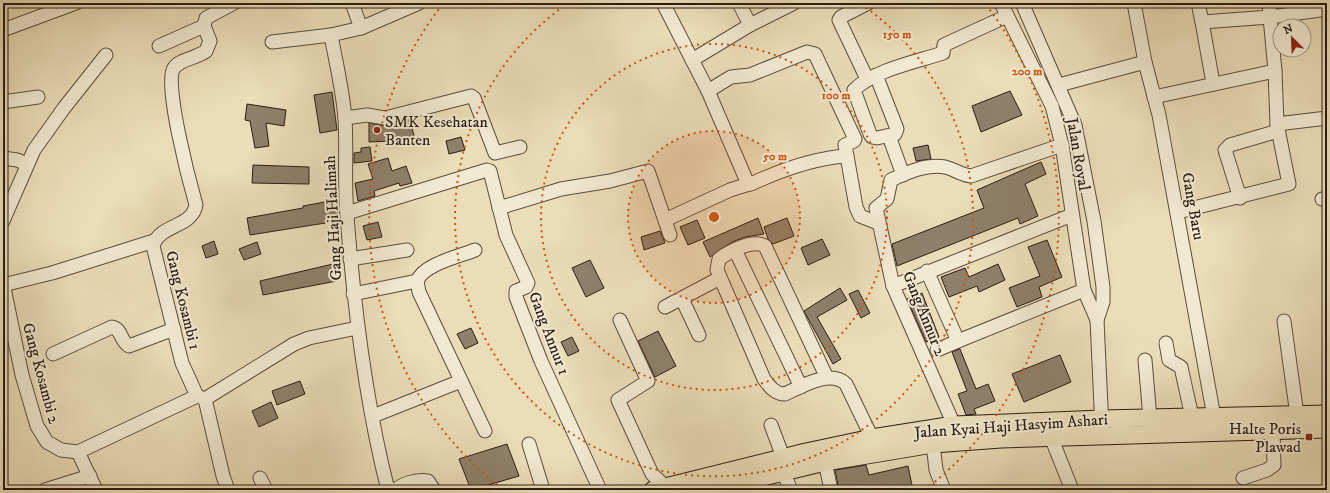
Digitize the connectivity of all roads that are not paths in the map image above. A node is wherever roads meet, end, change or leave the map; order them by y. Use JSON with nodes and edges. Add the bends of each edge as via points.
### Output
{"nodes":[{"id":1,"x":76,"y":3,"type":"edge"},
{"id":2,"x":234,"y":3,"type":"edge"},
{"id":3,"x":352,"y":3,"type":"edge"},
{"id":4,"x":419,"y":3,"type":"edge"},
{"id":5,"x":663,"y":3,"type":"edge"},
{"id":6,"x":739,"y":3,"type":"edge"},
{"id":7,"x":794,"y":3,"type":"edge"},
{"id":8,"x":868,"y":3,"type":"edge"},
{"id":9,"x":1001,"y":3,"type":"edge"},
{"id":10,"x":1022,"y":3,"type":"edge"},
{"id":11,"x":1134,"y":3,"type":"edge"},
{"id":12,"x":1198,"y":3,"type":"edge"},
{"id":13,"x":1269,"y":3,"type":"edge"},
{"id":14,"x":1327,"y":9,"type":"edge"},
{"id":15,"x":1007,"y":16,"type":"junction"},
{"id":16,"x":1270,"y":17,"type":"junction"},
{"id":17,"x":1202,"y":22,"type":"junction"},
{"id":18,"x":750,"y":25,"type":"junction"},
{"id":19,"x":204,"y":26,"type":"junction"},
{"id":20,"x":361,"y":28,"type":"junction"},
{"id":21,"x":3,"y":30,"type":"edge"},
{"id":22,"x":331,"y":35,"type":"junction"},
{"id":23,"x":272,"y":42,"type":"dead end"},
{"id":24,"x":159,"y":46,"type":"dead end"},
{"id":25,"x":106,"y":56,"type":"dead end"},
{"id":26,"x":692,"y":60,"type":"junction"},
{"id":27,"x":1145,"y":62,"type":"junction"},
{"id":28,"x":1275,"y":71,"type":"junction"},
{"id":29,"x":872,"y":77,"type":"junction"},
{"id":30,"x":1213,"y":83,"type":"junction"},
{"id":31,"x":1059,"y":85,"type":"junction"},
{"id":32,"x":708,"y":91,"type":"junction"},
{"id":33,"x":1154,"y":96,"type":"junction"},
{"id":34,"x":38,"y":97,"type":"dead end"},
{"id":35,"x":3,"y":102,"type":"edge"},
{"id":36,"x":345,"y":118,"type":"junction"},
{"id":37,"x":1327,"y":118,"type":"edge"},
{"id":38,"x":1277,"y":127,"type":"junction"},
{"id":39,"x":889,"y":136,"type":"junction"},
{"id":40,"x":1062,"y":145,"type":"junction"},
{"id":41,"x":520,"y":147,"type":"dead end"},
{"id":42,"x":846,"y":156,"type":"junction"},
{"id":43,"x":3,"y":158,"type":"edge"},
{"id":44,"x":27,"y":164,"type":"junction"},
{"id":45,"x":903,"y":174,"type":"junction"},
{"id":46,"x":749,"y":184,"type":"junction"},
{"id":47,"x":1240,"y":198,"type":"junction"},
{"id":48,"x":6,"y":206,"type":"edge"},
{"id":49,"x":499,"y":208,"type":"junction"},
{"id":50,"x":1178,"y":212,"type":"junction"},
{"id":51,"x":347,"y":213,"type":"junction"},
{"id":52,"x":1072,"y":215,"type":"junction"},
{"id":53,"x":665,"y":220,"type":"junction"},
{"id":54,"x":3,"y":221,"type":"edge"},
{"id":55,"x":878,"y":223,"type":"junction"},
{"id":56,"x":670,"y":235,"type":"dead end"},
{"id":57,"x":154,"y":241,"type":"junction"},
{"id":58,"x":407,"y":250,"type":"dead end"},
{"id":59,"x":475,"y":250,"type":"dead end"},
{"id":60,"x":735,"y":250,"type":"junction"},
{"id":61,"x":350,"y":259,"type":"junction"},
{"id":62,"x":927,"y":271,"type":"junction"},
{"id":63,"x":720,"y":278,"type":"junction"},
{"id":64,"x":417,"y":281,"type":"junction"},
{"id":65,"x":3,"y":284,"type":"edge"},
{"id":66,"x":893,"y":286,"type":"junction"},
{"id":67,"x":1084,"y":290,"type":"junction"},
{"id":68,"x":353,"y":294,"type":"junction"},
{"id":69,"x":682,"y":299,"type":"junction"},
{"id":70,"x":665,"y":307,"type":"dead end"},
{"id":71,"x":620,"y":320,"type":"dead end"},
{"id":72,"x":1097,"y":320,"type":"junction"},
{"id":73,"x":1284,"y":321,"type":"dead end"},
{"id":74,"x":357,"y":328,"type":"junction"},
{"id":75,"x":174,"y":329,"type":"junction"},
{"id":76,"x":699,"y":335,"type":"dead end"},
{"id":77,"x":958,"y":341,"type":"junction"},
{"id":78,"x":1166,"y":343,"type":"dead end"},
{"id":79,"x":937,"y":350,"type":"dead end"},
{"id":80,"x":54,"y":354,"type":"dead end"},
{"id":81,"x":1145,"y":360,"type":"dead end"},
{"id":82,"x":827,"y":378,"type":"junction"},
{"id":83,"x":461,"y":381,"type":"junction"},
{"id":84,"x":801,"y":387,"type":"junction"},
{"id":85,"x":201,"y":397,"type":"junction"},
{"id":86,"x":1327,"y":414,"type":"edge"},
{"id":87,"x":1297,"y":415,"type":"junction"},
{"id":88,"x":373,"y":416,"type":"junction"},
{"id":89,"x":1192,"y":417,"type":"junction"},
{"id":90,"x":1214,"y":417,"type":"junction"},
{"id":91,"x":1150,"y":418,"type":"junction"},
{"id":92,"x":771,"y":425,"type":"dead end"},
{"id":93,"x":954,"y":426,"type":"junction"},
{"id":94,"x":1102,"y":427,"type":"junction"},
{"id":95,"x":1327,"y":429,"type":"edge"},
{"id":96,"x":485,"y":431,"type":"dead end"},
{"id":97,"x":1273,"y":431,"type":"junction"},
{"id":98,"x":1051,"y":437,"type":"junction"},
{"id":99,"x":872,"y":438,"type":"junction"},
{"id":100,"x":529,"y":444,"type":"dead end"},
{"id":101,"x":933,"y":444,"type":"junction"},
{"id":102,"x":78,"y":452,"type":"junction"},
{"id":103,"x":824,"y":462,"type":"junction"},
{"id":104,"x":783,"y":464,"type":"junction"},
{"id":105,"x":90,"y":476,"type":"junction"},
{"id":106,"x":1243,"y":478,"type":"dead end"},
{"id":107,"x":750,"y":485,"type":"edge"},
{"id":108,"x":658,"y":486,"type":"edge"},
{"id":109,"x":45,"y":490,"type":"edge"},
{"id":110,"x":96,"y":490,"type":"edge"},
{"id":111,"x":228,"y":490,"type":"edge"},
{"id":112,"x":388,"y":490,"type":"edge"},
{"id":113,"x":396,"y":490,"type":"edge"},
{"id":114,"x":434,"y":490,"type":"edge"},
{"id":115,"x":542,"y":490,"type":"edge"},
{"id":116,"x":600,"y":490,"type":"edge"},
{"id":117,"x":709,"y":490,"type":"edge"},
{"id":118,"x":791,"y":490,"type":"edge"},
{"id":119,"x":831,"y":490,"type":"edge"},
{"id":120,"x":944,"y":490,"type":"edge"},
{"id":121,"x":1072,"y":490,"type":"edge"}],
"edges":[{"from":1,"to":21,"type":"street"},
{"from":2,"to":19,"type":"street","via":[[209,16]]},
{"from":3,"to":20,"type":"street"},
{"from":4,"to":20,"type":"street"},
{"from":5,"to":26,"type":"street"},
{"from":6,"to":18,"type":"street"},
{"from":7,"to":18,"type":"street"},
{"from":8,"to":29,"type":"street","via":[[839,20]]},
{"from":9,"to":15,"type":"street","name":"Jalan Royal"},
{"from":10,"to":31,"type":"street","name":"Jalan Royal"},
{"from":11,"to":27,"type":"street","name":"Gang Baru"},
{"from":12,"to":17,"type":"street"},
{"from":13,"to":16,"type":"street"},
{"from":14,"to":16,"type":"street"},
{"from":15,"to":29,"type":"street","via":[[944,45],[943,53]]},
{"from":15,"to":40,"type":"street","name":"Jalan Royal","via":[[1052,106]]},
{"from":16,"to":17,"type":"street"},
{"from":16,"to":28,"type":"street"},
{"from":17,"to":30,"type":"street"},
{"from":18,"to":26,"type":"street"},
{"from":19,"to":24,"type":"street"},
{"from":19,"to":57,"type":"street","name":"Gang Kosambi 1","via":[[210,41],[208,49],[203,54],[175,66],[170,83],[196,206],[190,218],[160,233]]},
{"from":20,"to":22,"type":"street"},
{"from":22,"to":23,"type":"street"},
{"from":22,"to":36,"type":"street","name":"Gang Haji Halimah"},
{"from":25,"to":44,"type":"street","via":[[64,108]]},
{"from":26,"to":32,"type":"street"},
{"from":27,"to":31,"type":"street"},
{"from":27,"to":33,"type":"street","name":"Gang Baru"},
{"from":28,"to":30,"type":"street"},
{"from":28,"to":38,"type":"street"},
{"from":29,"to":39,"type":"street","via":[[897,126],[897,131]]},
{"from":29,"to":39,"type":"street","via":[[854,90],[872,137]]},
{"from":30,"to":33,"type":"street"},
{"from":31,"to":72,"type":"street","name":"Jalan Royal","via":[[1075,125],[1094,221],[1103,287],[1103,302]]},
{"from":32,"to":42,"type":"street","via":[[731,77],[750,76],[811,52],[815,54],[855,139],[845,145]]},
{"from":32,"to":46,"type":"street"},
{"from":33,"to":50,"type":"street","name":"Gang Baru"},
{"from":34,"to":35,"type":"street"},
{"from":36,"to":41,"type":"street","via":[[368,115],[385,118],[471,96],[496,153]]},
{"from":36,"to":51,"type":"street","name":"Gang Haji Halimah"},
{"from":37,"to":38,"type":"street"},
{"from":38,"to":47,"type":"street","via":[[1230,145],[1225,150]]},
{"from":38,"to":47,"type":"street","via":[[1289,184]]},
{"from":39,"to":45,"type":"street"},
{"from":40,"to":45,"type":"street","name":"Gang Annur 2","via":[[971,176],[943,167],[911,170]]},
{"from":40,"to":52,"type":"street","name":"Jalan Royal"},
{"from":42,"to":46,"type":"street","via":[[828,157],[784,169]]},
{"from":42,"to":55,"type":"street","via":[[860,216]]},
{"from":43,"to":44,"type":"street"},
{"from":44,"to":48,"type":"street"},
{"from":45,"to":55,"type":"street","name":"Gang Annur 2","via":[[891,180],[887,199],[876,208]]},
{"from":46,"to":53,"type":"street"},
{"from":47,"to":50,"type":"street"},
{"from":48,"to":54,"type":"street"},
{"from":49,"to":51,"type":"street","name":"Gang Annur 1","via":[[492,175],[487,170]]},
{"from":49,"to":53,"type":"street","via":[[561,189],[610,181],[647,171]]},
{"from":49,"to":116,"type":"street","name":"Gang Annur 1","via":[[506,235],[528,283],[516,291],[516,297],[541,361]]},
{"from":50,"to":90,"type":"street","name":"Gang Baru"},
{"from":51,"to":61,"type":"street","name":"Gang Haji Halimah"},
{"from":52,"to":62,"type":"street"},
{"from":52,"to":67,"type":"street","name":"Jalan Royal"},
{"from":53,"to":56,"type":"street"},
{"from":55,"to":66,"type":"street","name":"Gang Annur 2"},
{"from":57,"to":65,"type":"street","via":[[52,273]]},
{"from":57,"to":75,"type":"street","name":"Gang Kosambi 1","via":[[153,251]]},
{"from":58,"to":61,"type":"street"},
{"from":59,"to":64,"type":"street","via":[[430,267],[422,272]]},
{"from":60,"to":63,"type":"street","via":[[719,259],[717,270]]},
{"from":60,"to":82,"type":"street","via":[[756,243],[765,246]]},
{"from":60,"to":84,"type":"street"},
{"from":61,"to":68,"type":"street","name":"Gang Haji Halimah"},
{"from":62,"to":66,"type":"street"},
{"from":62,"to":77,"type":"street"},
{"from":63,"to":69,"type":"street"},
{"from":63,"to":84,"type":"street","via":[[767,383],[780,394]]},
{"from":64,"to":68,"type":"street"},
{"from":64,"to":83,"type":"street","via":[[419,292]]},
{"from":65,"to":102,"type":"street","name":"Gang Kosambi 2","via":[[22,375],[37,426],[47,442],[61,450]]},
{"from":66,"to":93,"type":"street","name":"Gang Annur 2"},
{"from":67,"to":72,"type":"street","name":"Jalan Royal"},
{"from":67,"to":77,"type":"street"},
{"from":68,"to":74,"type":"street","name":"Gang Haji Halimah"},
{"from":69,"to":70,"type":"street"},
{"from":69,"to":76,"type":"street"},
{"from":71,"to":108,"type":"street","via":[[648,381],[618,400]]},
{"from":72,"to":94,"type":"street","name":"Jalan Royal"},
{"from":73,"to":87,"type":"street"},
{"from":74,"to":85,"type":"street","via":[[309,338],[294,344]]},
{"from":74,"to":88,"type":"street","name":"Gang Haji Halimah"},
{"from":75,"to":80,"type":"street","via":[[129,346],[119,331],[112,327]]},
{"from":75,"to":85,"type":"street","name":"Gang Kosambi 1","via":[[182,363]]},
{"from":77,"to":79,"type":"street"},
{"from":78,"to":89,"type":"street","via":[[1169,360],[1181,367]]},
{"from":81,"to":91,"type":"street"},
{"from":82,"to":84,"type":"street"},
{"from":82,"to":99,"type":"street","via":[[837,378],[846,384]]},
{"from":83,"to":88,"type":"street"},
{"from":83,"to":96,"type":"street"},
{"from":85,"to":102,"type":"street"},
{"from":85,"to":111,"type":"street","name":"Gang Kosambi 1"},
{"from":86,"to":87,"type":"main road","name":"Jalan Kyai Haji Hasyim Ashari"},
{"from":87,"to":90,"type":"main road","name":"Jalan Kyai Haji Hasyim Ashari"},
{"from":88,"to":112,"type":"street","name":"Gang Haji Halimah","via":[[377,449]]},
{"from":89,"to":90,"type":"main road","name":"Jalan Kyai Haji Hasyim Ashari"},
{"from":89,"to":91,"type":"main road","name":"Jalan Kyai Haji Hasyim Ashari"},
{"from":91,"to":94,"type":"main road","name":"Jalan Kyai Haji Hasyim Ashari"},
{"from":92,"to":104,"type":"street"},
{"from":93,"to":94,"type":"main road","name":"Jalan Kyai Haji Hasyim Ashari"},
{"from":93,"to":99,"type":"main road","name":"Jalan Kyai Haji Hasyim Ashari"},
{"from":94,"to":97,"type":"main road","name":"Jalan Kyai Haji Hasyim Ashari"},
{"from":94,"to":98,"type":"main road","name":"Jalan Kyai Haji Hasyim Ashari"},
{"from":95,"to":97,"type":"main road","name":"Jalan Kyai Haji Hasyim Ashari"},
{"from":97,"to":106,"type":"street","via":[[1274,465]]},
{"from":98,"to":101,"type":"main road","name":"Jalan Kyai Haji Hasyim Ashari"},
{"from":98,"to":121,"type":"street"},
{"from":99,"to":104,"type":"main road","name":"Jalan Kyai Haji Hasyim Ashari"},
{"from":100,"to":115,"type":"street"},
{"from":101,"to":103,"type":"main road","name":"Jalan Kyai Haji Hasyim Ashari"},
{"from":101,"to":120,"type":"street","via":[[936,470]]},
{"from":102,"to":105,"type":"street"},
{"from":103,"to":104,"type":"main road","name":"Jalan Kyai Haji Hasyim Ashari"},
{"from":103,"to":119,"type":"street"},
{"from":104,"to":107,"type":"main road","name":"Jalan Kyai Haji Hasyim Ashari"},
{"from":104,"to":108,"type":"main road","name":"Jalan Kyai Haji Hasyim Ashari"},
{"from":104,"to":118,"type":"street"},
{"from":105,"to":109,"type":"street"},
{"from":105,"to":110,"type":"street"},
{"from":107,"to":117,"type":"main road","name":"Jalan Kyai Haji Hasyim Ashari"},
{"from":113,"to":114,"type":"street","via":[[399,486],[422,480],[428,481]]}]}
